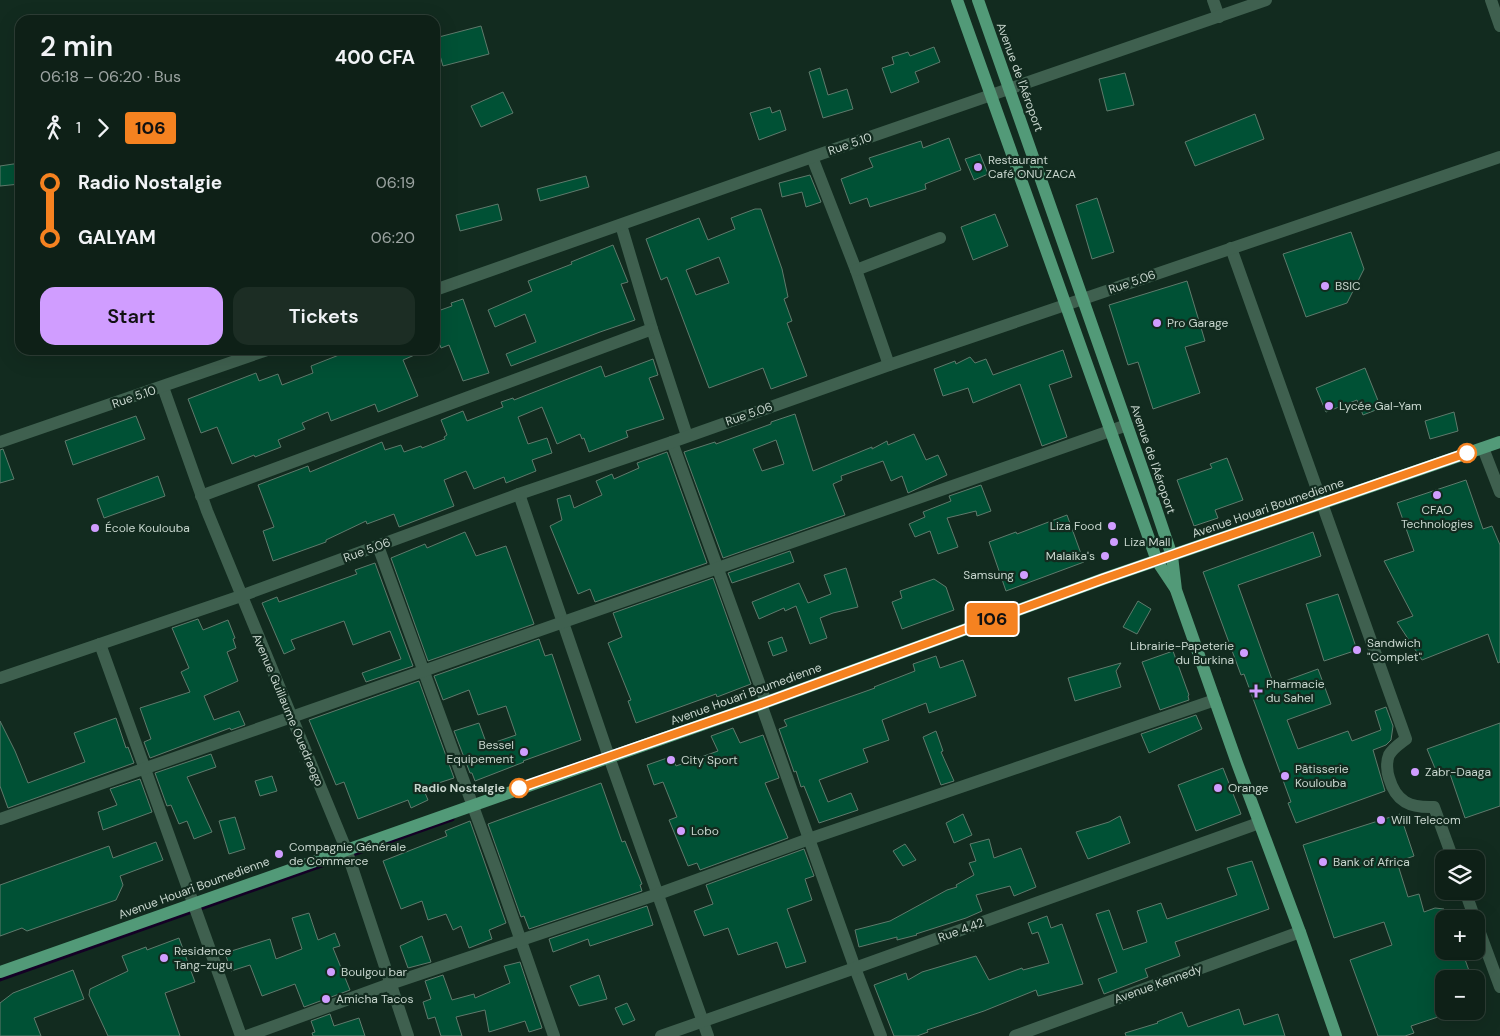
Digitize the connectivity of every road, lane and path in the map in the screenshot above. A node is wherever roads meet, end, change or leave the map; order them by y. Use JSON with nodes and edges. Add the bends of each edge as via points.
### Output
{"nodes":[{"id":1,"x":957,"y":0,"type":"edge"},
{"id":2,"x":978,"y":0,"type":"edge"},
{"id":3,"x":1213,"y":0,"type":"edge"},
{"id":4,"x":1266,"y":0,"type":"edge"},
{"id":5,"x":1491,"y":0,"type":"edge"},
{"id":6,"x":1219,"y":17,"type":"junction"},
{"id":7,"x":1500,"y":26,"type":"edge"},
{"id":8,"x":1010,"y":88,"type":"junction"},
{"id":9,"x":992,"y":95,"type":"junction"},
{"id":10,"x":812,"y":157,"type":"junction"},
{"id":11,"x":1500,"y":157,"type":"edge"},
{"id":12,"x":621,"y":224,"type":"junction"},
{"id":13,"x":940,"y":238,"type":"dead end"},
{"id":14,"x":1231,"y":248,"type":"junction"},
{"id":15,"x":856,"y":270,"type":"junction"},
{"id":16,"x":440,"y":288,"type":"edge"},
{"id":17,"x":1083,"y":298,"type":"junction"},
{"id":18,"x":1064,"y":304,"type":"junction"},
{"id":19,"x":652,"y":329,"type":"junction"},
{"id":20,"x":253,"y":355,"type":"edge"},
{"id":21,"x":889,"y":365,"type":"junction"},
{"id":22,"x":163,"y":387,"type":"junction"},
{"id":23,"x":1127,"y":425,"type":"junction"},
{"id":24,"x":1110,"y":431,"type":"junction"},
{"id":25,"x":687,"y":436,"type":"junction"},
{"id":26,"x":0,"y":442,"type":"edge"},
{"id":27,"x":672,"y":442,"type":"junction"},
{"id":28,"x":1500,"y":442,"type":"edge"},
{"id":29,"x":1483,"y":448,"type":"junction"},
{"id":30,"x":1500,"y":492,"type":"edge"},
{"id":31,"x":519,"y":494,"type":"junction"},
{"id":32,"x":201,"y":496,"type":"junction"},
{"id":33,"x":1323,"y":503,"type":"junction"},
{"id":34,"x":378,"y":546,"type":"junction"},
{"id":35,"x":1172,"y":556,"type":"junction"},
{"id":36,"x":1157,"y":562,"type":"junction"},
{"id":37,"x":718,"y":568,"type":"junction"},
{"id":38,"x":1176,"y":590,"type":"junction"},
{"id":39,"x":241,"y":596,"type":"junction"},
{"id":40,"x":564,"y":623,"type":"junction"},
{"id":41,"x":100,"y":644,"type":"junction"},
{"id":42,"x":424,"y":671,"type":"junction"},
{"id":43,"x":0,"y":678,"type":"edge"},
{"id":44,"x":1215,"y":700,"type":"junction"},
{"id":45,"x":763,"y":703,"type":"junction"},
{"id":46,"x":291,"y":718,"type":"junction"},
{"id":47,"x":609,"y":757,"type":"junction"},
{"id":48,"x":145,"y":768,"type":"junction"},
{"id":49,"x":472,"y":805,"type":"junction"},
{"id":50,"x":0,"y":819,"type":"edge"},
{"id":51,"x":1259,"y":823,"type":"junction"},
{"id":52,"x":809,"y":839,"type":"junction"},
{"id":53,"x":346,"y":849,"type":"junction"},
{"id":54,"x":1450,"y":850,"type":"edge"},
{"id":55,"x":658,"y":894,"type":"junction"},
{"id":56,"x":193,"y":903,"type":"junction"},
{"id":57,"x":1300,"y":932,"type":"junction"},
{"id":58,"x":520,"y":941,"type":"junction"},
{"id":59,"x":1485,"y":941,"type":"edge"},
{"id":60,"x":855,"y":968,"type":"junction"},
{"id":61,"x":1497,"y":968,"type":"edge"},
{"id":62,"x":0,"y":972,"type":"edge"},
{"id":63,"x":390,"y":984,"type":"junction"},
{"id":64,"x":1500,"y":987,"type":"edge"},
{"id":65,"x":702,"y":1021,"type":"junction"},
{"id":66,"x":242,"y":1036,"type":"edge"},
{"id":67,"x":247,"y":1036,"type":"edge"},
{"id":68,"x":408,"y":1036,"type":"edge"},
{"id":69,"x":554,"y":1036,"type":"edge"},
{"id":70,"x":661,"y":1036,"type":"edge"},
{"id":71,"x":708,"y":1036,"type":"edge"},
{"id":72,"x":881,"y":1036,"type":"edge"},
{"id":73,"x":1015,"y":1036,"type":"edge"},
{"id":74,"x":1336,"y":1036,"type":"edge"}],
"edges":[{"from":1,"to":9,"type":"main road"},
{"from":2,"to":8,"type":"main road","name":"Avenue de l'Aéroport"},
{"from":3,"to":6,"type":"street"},
{"from":4,"to":6,"type":"street","name":"Rue 5.10"},
{"from":5,"to":7,"type":"street"},
{"from":6,"to":8,"type":"street","name":"Rue 5.10"},
{"from":8,"to":9,"type":"street","name":"Rue 5.10"},
{"from":8,"to":17,"type":"main road","name":"Avenue de l'Aéroport"},
{"from":9,"to":10,"type":"street","name":"Rue 5.10"},
{"from":9,"to":18,"type":"main road"},
{"from":10,"to":12,"type":"street","name":"Rue 5.10"},
{"from":10,"to":15,"type":"street"},
{"from":11,"to":14,"type":"street","name":"Rue 5.06"},
{"from":12,"to":16,"type":"street","name":"Rue 5.10"},
{"from":12,"to":19,"type":"street"},
{"from":13,"to":15,"type":"street"},
{"from":14,"to":17,"type":"street","name":"Rue 5.06"},
{"from":14,"to":33,"type":"street"},
{"from":15,"to":21,"type":"street"},
{"from":17,"to":18,"type":"street","name":"Rue 5.06"},
{"from":17,"to":23,"type":"main road","name":"Avenue de l'Aéroport"},
{"from":18,"to":21,"type":"street","name":"Rue 5.06"},
{"from":18,"to":24,"type":"main road"},
{"from":19,"to":25,"type":"street"},
{"from":19,"to":32,"type":"street"},
{"from":20,"to":22,"type":"street","name":"Rue 5.10"},
{"from":21,"to":25,"type":"street","name":"Rue 5.06"},
{"from":22,"to":26,"type":"street","name":"Rue 5.10"},
{"from":22,"to":32,"type":"street","name":"Avenue Guillaume Ouedraogo"},
{"from":23,"to":24,"type":"street"},
{"from":23,"to":35,"type":"main road","name":"Avenue de l'Aéroport"},
{"from":24,"to":36,"type":"main road"},
{"from":24,"to":37,"type":"street"},
{"from":25,"to":27,"type":"street","name":"Rue 5.06"},
{"from":27,"to":31,"type":"street","name":"Rue 5.06"},
{"from":27,"to":37,"type":"street"},
{"from":28,"to":29,"type":"main road","name":"Avenue Houari Boumedienne"},
{"from":29,"to":30,"type":"street"},
{"from":29,"to":33,"type":"main road","name":"Avenue Houari Boumedienne"},
{"from":31,"to":34,"type":"street","name":"Rue 5.06"},
{"from":31,"to":40,"type":"street"},
{"from":32,"to":39,"type":"street","name":"Avenue Guillaume Ouedraogo"},
{"from":33,"to":35,"type":"main road","name":"Avenue Houari Boumedienne"},
{"from":33,"to":54,"type":"street","via":[[1406,739],[1389,755],[1387,771],[1392,789],[1399,799],[1410,804],[1420,808],[1434,807]]},
{"from":34,"to":39,"type":"street","name":"Rue 5.06"},
{"from":34,"to":42,"type":"street"},
{"from":35,"to":36,"type":"main road","name":"Avenue Houari Boumedienne"},
{"from":35,"to":38,"type":"main road","name":"Avenue de l'Aéroport"},
{"from":36,"to":38,"type":"main road"},
{"from":36,"to":45,"type":"main road","name":"Avenue Houari Boumedienne"},
{"from":37,"to":40,"type":"street"},
{"from":37,"to":45,"type":"street"},
{"from":38,"to":44,"type":"main road"},
{"from":39,"to":41,"type":"street","name":"Rue 5.06"},
{"from":39,"to":46,"type":"street","name":"Avenue Guillaume Ouedraogo"},
{"from":40,"to":42,"type":"street"},
{"from":40,"to":47,"type":"street"},
{"from":41,"to":43,"type":"street","name":"Rue 5.06"},
{"from":41,"to":48,"type":"street"},
{"from":42,"to":46,"type":"street"},
{"from":42,"to":49,"type":"street"},
{"from":44,"to":51,"type":"main road"},
{"from":44,"to":52,"type":"street"},
{"from":45,"to":47,"type":"main road","name":"Avenue Houari Boumedienne"},
{"from":45,"to":52,"type":"street"},
{"from":46,"to":48,"type":"street"},
{"from":46,"to":53,"type":"street","name":"Avenue Guillaume Ouedraogo"},
{"from":47,"to":49,"type":"main road","name":"Avenue Houari Boumedienne"},
{"from":47,"to":55,"type":"street"},
{"from":48,"to":50,"type":"street"},
{"from":48,"to":56,"type":"street"},
{"from":49,"to":53,"type":"main road","name":"Avenue Houari Boumedienne"},
{"from":49,"to":58,"type":"street"},
{"from":51,"to":57,"type":"main road"},
{"from":51,"to":60,"type":"street","name":"Rue 4.42"},
{"from":52,"to":55,"type":"street"},
{"from":52,"to":60,"type":"street"},
{"from":53,"to":56,"type":"main road","name":"Avenue Houari Boumedienne"},
{"from":53,"to":63,"type":"street","name":"Avenue Guillaume Ouedraogo"},
{"from":55,"to":58,"type":"street"},
{"from":55,"to":65,"type":"street"},
{"from":56,"to":62,"type":"main road","name":"Avenue Houari Boumedienne"},
{"from":56,"to":66,"type":"street"},
{"from":57,"to":73,"type":"street","name":"Avenue Kennedy"},
{"from":57,"to":74,"type":"main road"},
{"from":58,"to":63,"type":"street"},
{"from":58,"to":69,"type":"street"},
{"from":59,"to":61,"type":"street"},
{"from":60,"to":65,"type":"street","name":"Rue 4.42"},
{"from":60,"to":72,"type":"street"},
{"from":61,"to":64,"type":"street"},
{"from":63,"to":67,"type":"street"},
{"from":63,"to":68,"type":"street","name":"Avenue Guillaume Ouedraogo"},
{"from":65,"to":70,"type":"street","name":"Rue 4.42"},
{"from":65,"to":71,"type":"street"}]}
